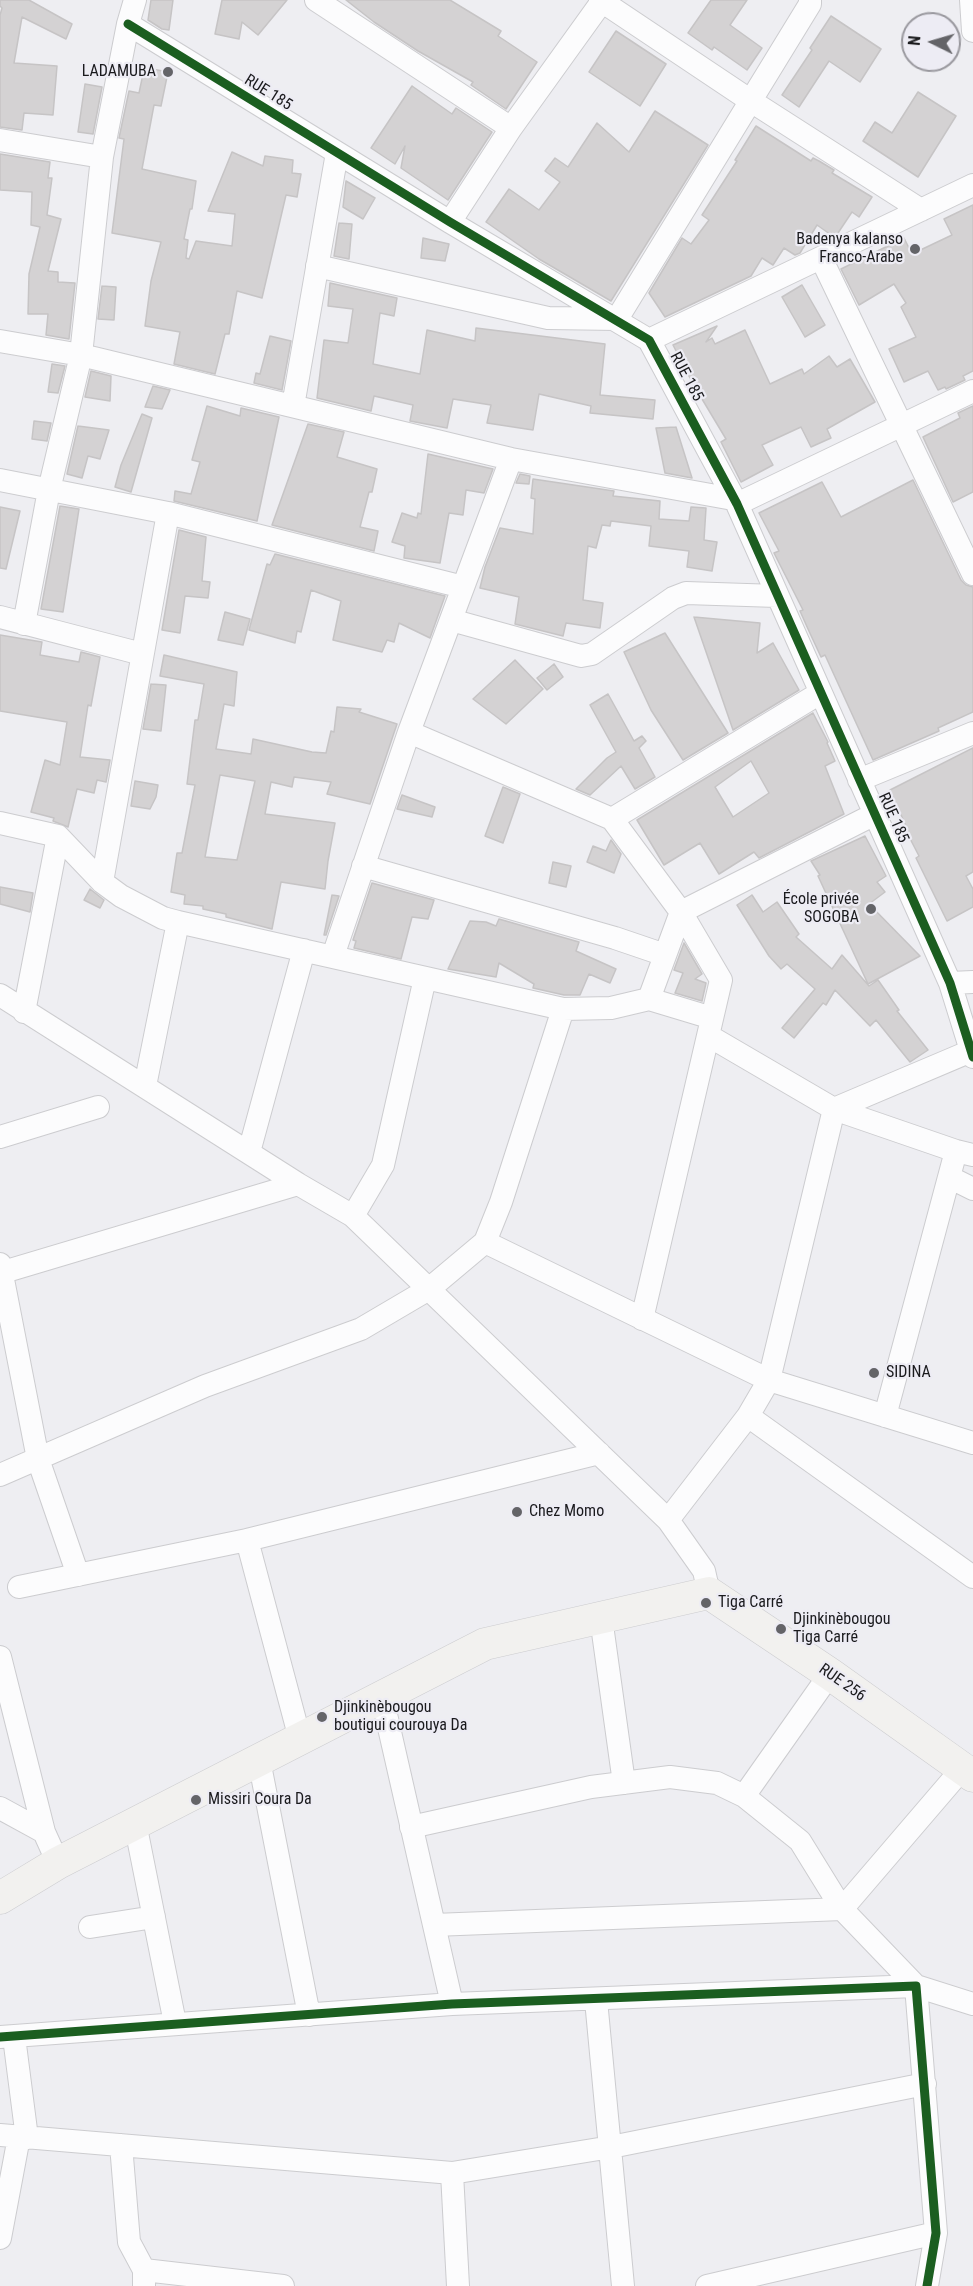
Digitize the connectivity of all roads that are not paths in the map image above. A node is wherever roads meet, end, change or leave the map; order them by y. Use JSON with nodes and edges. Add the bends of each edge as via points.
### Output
{"nodes":[{"id":1,"x":135,"y":0,"type":"edge"},
{"id":2,"x":316,"y":0,"type":"edge"},
{"id":3,"x":602,"y":0,"type":"edge"},
{"id":4,"x":810,"y":0,"type":"edge"},
{"id":5,"x":971,"y":0,"type":"edge"},
{"id":6,"x":128,"y":24,"type":"junction"},
{"id":7,"x":973,"y":31,"type":"edge"},
{"id":8,"x":751,"y":101,"type":"junction"},
{"id":9,"x":511,"y":128,"type":"junction"},
{"id":10,"x":0,"y":140,"type":"edge"},
{"id":11,"x":337,"y":153,"type":"junction"},
{"id":12,"x":102,"y":157,"type":"junction"},
{"id":13,"x":973,"y":185,"type":"edge"},
{"id":14,"x":921,"y":210,"type":"junction"},
{"id":15,"x":450,"y":222,"type":"junction"},
{"id":16,"x":821,"y":258,"type":"junction"},
{"id":17,"x":317,"y":266,"type":"junction"},
{"id":18,"x":617,"y":319,"type":"junction"},
{"id":19,"x":649,"y":340,"type":"junction"},
{"id":20,"x":0,"y":341,"type":"edge"},
{"id":21,"x":81,"y":355,"type":"junction"},
{"id":22,"x":973,"y":391,"type":"edge"},
{"id":23,"x":293,"y":406,"type":"junction"},
{"id":24,"x":901,"y":425,"type":"junction"},
{"id":25,"x":512,"y":459,"type":"junction"},
{"id":26,"x":0,"y":480,"type":"edge"},
{"id":27,"x":49,"y":490,"type":"junction"},
{"id":28,"x":735,"y":502,"type":"junction"},
{"id":29,"x":168,"y":513,"type":"junction"},
{"id":30,"x":973,"y":574,"type":"edge"},
{"id":31,"x":463,"y":587,"type":"junction"},
{"id":32,"x":777,"y":596,"type":"junction"},
{"id":33,"x":0,"y":617,"type":"edge"},
{"id":34,"x":451,"y":620,"type":"junction"},
{"id":35,"x":24,"y":624,"type":"junction"},
{"id":36,"x":142,"y":654,"type":"junction"},
{"id":37,"x":820,"y":693,"type":"junction"},
{"id":38,"x":409,"y":732,"type":"junction"},
{"id":39,"x":973,"y":733,"type":"edge"},
{"id":40,"x":859,"y":780,"type":"junction"},
{"id":41,"x":874,"y":814,"type":"junction"},
{"id":42,"x":612,"y":819,"type":"junction"},
{"id":43,"x":0,"y":823,"type":"edge"},
{"id":44,"x":58,"y":836,"type":"junction"},
{"id":45,"x":363,"y":866,"type":"junction"},
{"id":46,"x":102,"y":882,"type":"junction"},
{"id":47,"x":681,"y":912,"type":"junction"},
{"id":48,"x":178,"y":922,"type":"junction"},
{"id":49,"x":304,"y":950,"type":"junction"},
{"id":50,"x":665,"y":955,"type":"junction"},
{"id":51,"x":333,"y":956,"type":"junction"},
{"id":52,"x":425,"y":978,"type":"junction"},
{"id":53,"x":973,"y":982,"type":"edge"},
{"id":54,"x":951,"y":983,"type":"junction"},
{"id":55,"x":0,"y":995,"type":"edge"},
{"id":56,"x":649,"y":999,"type":"junction"},
{"id":57,"x":563,"y":1009,"type":"junction"},
{"id":58,"x":24,"y":1012,"type":"junction"},
{"id":59,"x":711,"y":1027,"type":"junction"},
{"id":60,"x":972,"y":1054,"type":"edge"},
{"id":61,"x":145,"y":1086,"type":"junction"},
{"id":62,"x":98,"y":1107,"type":"dead end"},
{"id":63,"x":834,"y":1109,"type":"junction"},
{"id":64,"x":0,"y":1137,"type":"edge"},
{"id":65,"x":249,"y":1152,"type":"junction"},
{"id":66,"x":964,"y":1153,"type":"edge"},
{"id":67,"x":949,"y":1177,"type":"junction"},
{"id":68,"x":298,"y":1184,"type":"junction"},
{"id":69,"x":973,"y":1189,"type":"edge"},
{"id":70,"x":353,"y":1216,"type":"junction"},
{"id":71,"x":485,"y":1242,"type":"junction"},
{"id":72,"x":1,"y":1270,"type":"edge"},
{"id":73,"x":429,"y":1289,"type":"junction"},
{"id":74,"x":642,"y":1319,"type":"junction"},
{"id":75,"x":769,"y":1380,"type":"junction"},
{"id":76,"x":748,"y":1416,"type":"junction"},
{"id":77,"x":885,"y":1416,"type":"junction"},
{"id":78,"x":973,"y":1443,"type":"edge"},
{"id":79,"x":599,"y":1453,"type":"junction"},
{"id":80,"x":38,"y":1459,"type":"junction"},
{"id":81,"x":0,"y":1475,"type":"edge"},
{"id":82,"x":668,"y":1520,"type":"junction"},
{"id":83,"x":247,"y":1540,"type":"junction"},
{"id":84,"x":78,"y":1575,"type":"junction"},
{"id":85,"x":973,"y":1577,"type":"edge"},
{"id":86,"x":19,"y":1587,"type":"dead end"},
{"id":87,"x":709,"y":1593,"type":"junction"},
{"id":88,"x":601,"y":1618,"type":"junction"},
{"id":89,"x":0,"y":1657,"type":"edge"},
{"id":90,"x":830,"y":1674,"type":"junction"},
{"id":91,"x":382,"y":1697,"type":"junction"},
{"id":92,"x":300,"y":1739,"type":"junction"},
{"id":93,"x":259,"y":1760,"type":"junction"},
{"id":94,"x":968,"y":1772,"type":"edge"},
{"id":95,"x":624,"y":1783,"type":"junction"},
{"id":96,"x":744,"y":1796,"type":"junction"},
{"id":97,"x":0,"y":1808,"type":"edge"},
{"id":98,"x":135,"y":1823,"type":"junction"},
{"id":99,"x":411,"y":1827,"type":"junction"},
{"id":100,"x":44,"y":1832,"type":"junction"},
{"id":101,"x":58,"y":1863,"type":"junction"},
{"id":102,"x":0,"y":1898,"type":"edge"},
{"id":103,"x":842,"y":1909,"type":"junction"},
{"id":104,"x":154,"y":1917,"type":"junction"},
{"id":105,"x":434,"y":1926,"type":"junction"},
{"id":106,"x":90,"y":1927,"type":"dead end"},
{"id":107,"x":916,"y":1986,"type":"junction"},
{"id":108,"x":596,"y":2000,"type":"junction"},
{"id":109,"x":452,"y":2004,"type":"junction"},
{"id":110,"x":973,"y":2004,"type":"edge"},
{"id":111,"x":309,"y":2016,"type":"junction"},
{"id":112,"x":175,"y":2023,"type":"junction"},
{"id":113,"x":7,"y":2037,"type":"edge"},
{"id":114,"x":925,"y":2084,"type":"junction"},
{"id":115,"x":15,"y":2136,"type":"edge"},
{"id":116,"x":121,"y":2145,"type":"junction"},
{"id":117,"x":610,"y":2147,"type":"junction"},
{"id":118,"x":452,"y":2173,"type":"junction"},
{"id":119,"x":936,"y":2233,"type":"junction"},
{"id":120,"x":0,"y":2238,"type":"edge"},
{"id":121,"x":144,"y":2278,"type":"edge"},
{"id":122,"x":283,"y":2286,"type":"edge"},
{"id":123,"x":458,"y":2286,"type":"edge"},
{"id":124,"x":623,"y":2286,"type":"edge"},
{"id":125,"x":707,"y":2286,"type":"edge"},
{"id":126,"x":927,"y":2286,"type":"edge"}],
"edges":[{"from":1,"to":6,"type":"street"},
{"from":2,"to":9,"type":"street"},
{"from":3,"to":8,"type":"street"},
{"from":3,"to":9,"type":"street"},
{"from":4,"to":8,"type":"street"},
{"from":5,"to":7,"type":"street"},
{"from":6,"to":11,"type":"street","name":"RUE 185"},
{"from":6,"to":12,"type":"street"},
{"from":8,"to":14,"type":"street"},
{"from":8,"to":18,"type":"street"},
{"from":9,"to":15,"type":"street"},
{"from":10,"to":12,"type":"street"},
{"from":11,"to":15,"type":"street","name":"RUE 185"},
{"from":11,"to":17,"type":"street"},
{"from":12,"to":21,"type":"street"},
{"from":13,"to":14,"type":"street"},
{"from":14,"to":16,"type":"street"},
{"from":15,"to":18,"type":"street","name":"RUE 185"},
{"from":16,"to":19,"type":"street"},
{"from":16,"to":24,"type":"street"},
{"from":17,"to":18,"type":"street","via":[[548,318]]},
{"from":17,"to":23,"type":"street"},
{"from":18,"to":19,"type":"street","name":"RUE 185"},
{"from":19,"to":28,"type":"street","name":"RUE 185"},
{"from":20,"to":21,"type":"street"},
{"from":21,"to":23,"type":"street"},
{"from":21,"to":27,"type":"street"},
{"from":22,"to":24,"type":"street"},
{"from":23,"to":25,"type":"street"},
{"from":24,"to":28,"type":"street"},
{"from":24,"to":30,"type":"street"},
{"from":25,"to":28,"type":"street"},
{"from":25,"to":31,"type":"street"},
{"from":26,"to":27,"type":"street"},
{"from":27,"to":29,"type":"street"},
{"from":27,"to":35,"type":"street"},
{"from":28,"to":32,"type":"street","name":"RUE 185"},
{"from":29,"to":31,"type":"street"},
{"from":29,"to":36,"type":"street"},
{"from":31,"to":34,"type":"street"},
{"from":32,"to":34,"type":"street","via":[[686,593],[592,654],[580,656]]},
{"from":32,"to":37,"type":"street","name":"RUE 185"},
{"from":33,"to":35,"type":"street"},
{"from":34,"to":38,"type":"street"},
{"from":35,"to":36,"type":"street"},
{"from":36,"to":46,"type":"street"},
{"from":37,"to":40,"type":"street","name":"RUE 185"},
{"from":37,"to":42,"type":"street"},
{"from":38,"to":42,"type":"street"},
{"from":38,"to":45,"type":"street"},
{"from":39,"to":40,"type":"street"},
{"from":40,"to":41,"type":"street","name":"RUE 185"},
{"from":41,"to":47,"type":"street"},
{"from":41,"to":54,"type":"street","name":"RUE 185"},
{"from":42,"to":47,"type":"street"},
{"from":43,"to":44,"type":"street"},
{"from":44,"to":46,"type":"street"},
{"from":44,"to":58,"type":"street"},
{"from":45,"to":50,"type":"street"},
{"from":45,"to":51,"type":"street"},
{"from":46,"to":48,"type":"street","via":[[121,896]]},
{"from":47,"to":50,"type":"street"},
{"from":47,"to":59,"type":"street","via":[[721,980]]},
{"from":48,"to":49,"type":"street"},
{"from":48,"to":61,"type":"street"},
{"from":49,"to":51,"type":"street"},
{"from":49,"to":65,"type":"street"},
{"from":50,"to":56,"type":"street"},
{"from":51,"to":52,"type":"street"},
{"from":52,"to":57,"type":"street"},
{"from":52,"to":70,"type":"street","via":[[383,1165]]},
{"from":53,"to":54,"type":"street"},
{"from":54,"to":60,"type":"street","name":"RUE 185"},
{"from":55,"to":58,"type":"street"},
{"from":56,"to":57,"type":"street","via":[[611,1008]]},
{"from":56,"to":59,"type":"street"},
{"from":57,"to":71,"type":"street"},
{"from":58,"to":61,"type":"street"},
{"from":59,"to":63,"type":"street"},
{"from":59,"to":74,"type":"street"},
{"from":60,"to":63,"type":"street"},
{"from":61,"to":65,"type":"street"},
{"from":62,"to":64,"type":"street"},
{"from":63,"to":66,"type":"street"},
{"from":63,"to":75,"type":"street"},
{"from":65,"to":68,"type":"street"},
{"from":66,"to":67,"type":"street"},
{"from":67,"to":69,"type":"street"},
{"from":67,"to":77,"type":"street"},
{"from":68,"to":70,"type":"street"},
{"from":68,"to":72,"type":"street"},
{"from":70,"to":73,"type":"street"},
{"from":71,"to":73,"type":"street"},
{"from":71,"to":74,"type":"street"},
{"from":72,"to":80,"type":"street"},
{"from":73,"to":79,"type":"street"},
{"from":73,"to":80,"type":"street","via":[[361,1329],[205,1386]]},
{"from":74,"to":75,"type":"street"},
{"from":75,"to":76,"type":"street"},
{"from":75,"to":77,"type":"street"},
{"from":76,"to":82,"type":"street"},
{"from":76,"to":85,"type":"street"},
{"from":77,"to":78,"type":"street"},
{"from":79,"to":82,"type":"street"},
{"from":79,"to":83,"type":"street"},
{"from":80,"to":81,"type":"street"},
{"from":80,"to":84,"type":"street"},
{"from":82,"to":87,"type":"street","via":[[704,1571]]},
{"from":83,"to":84,"type":"street"},
{"from":83,"to":92,"type":"street"},
{"from":84,"to":86,"type":"street"},
{"from":87,"to":88,"type":"street"},
{"from":87,"to":90,"type":"street","name":"RUE 256"},
{"from":88,"to":91,"type":"street","via":[[485,1644]]},
{"from":88,"to":95,"type":"street"},
{"from":89,"to":100,"type":"street"},
{"from":90,"to":94,"type":"street","name":"RUE 256"},
{"from":90,"to":96,"type":"street"},
{"from":91,"to":92,"type":"street"},
{"from":91,"to":99,"type":"street"},
{"from":92,"to":93,"type":"street"},
{"from":93,"to":98,"type":"street"},
{"from":93,"to":111,"type":"street"},
{"from":94,"to":103,"type":"street"},
{"from":95,"to":96,"type":"street","via":[[670,1776],[717,1783]]},
{"from":95,"to":99,"type":"street"},
{"from":96,"to":103,"type":"street","via":[[800,1841]]},
{"from":97,"to":100,"type":"street"},
{"from":98,"to":101,"type":"street"},
{"from":98,"to":104,"type":"street"},
{"from":99,"to":105,"type":"street"},
{"from":100,"to":101,"type":"street"},
{"from":101,"to":102,"type":"street"},
{"from":103,"to":105,"type":"street"},
{"from":103,"to":107,"type":"street"},
{"from":104,"to":106,"type":"street"},
{"from":104,"to":112,"type":"street"},
{"from":105,"to":109,"type":"street"},
{"from":107,"to":108,"type":"street"},
{"from":107,"to":110,"type":"street"},
{"from":107,"to":114,"type":"street"},
{"from":108,"to":109,"type":"street"},
{"from":108,"to":117,"type":"street"},
{"from":109,"to":111,"type":"street"},
{"from":111,"to":112,"type":"street"},
{"from":112,"to":113,"type":"street"},
{"from":113,"to":115,"type":"street"},
{"from":114,"to":117,"type":"street"},
{"from":114,"to":119,"type":"street"},
{"from":115,"to":116,"type":"street"},
{"from":115,"to":120,"type":"street"},
{"from":116,"to":118,"type":"street"},
{"from":116,"to":121,"type":"street","via":[[129,2242]]},
{"from":117,"to":118,"type":"street"},
{"from":117,"to":124,"type":"street"},
{"from":118,"to":123,"type":"street"},
{"from":119,"to":125,"type":"street"},
{"from":119,"to":126,"type":"street"},
{"from":121,"to":122,"type":"street"}]}
